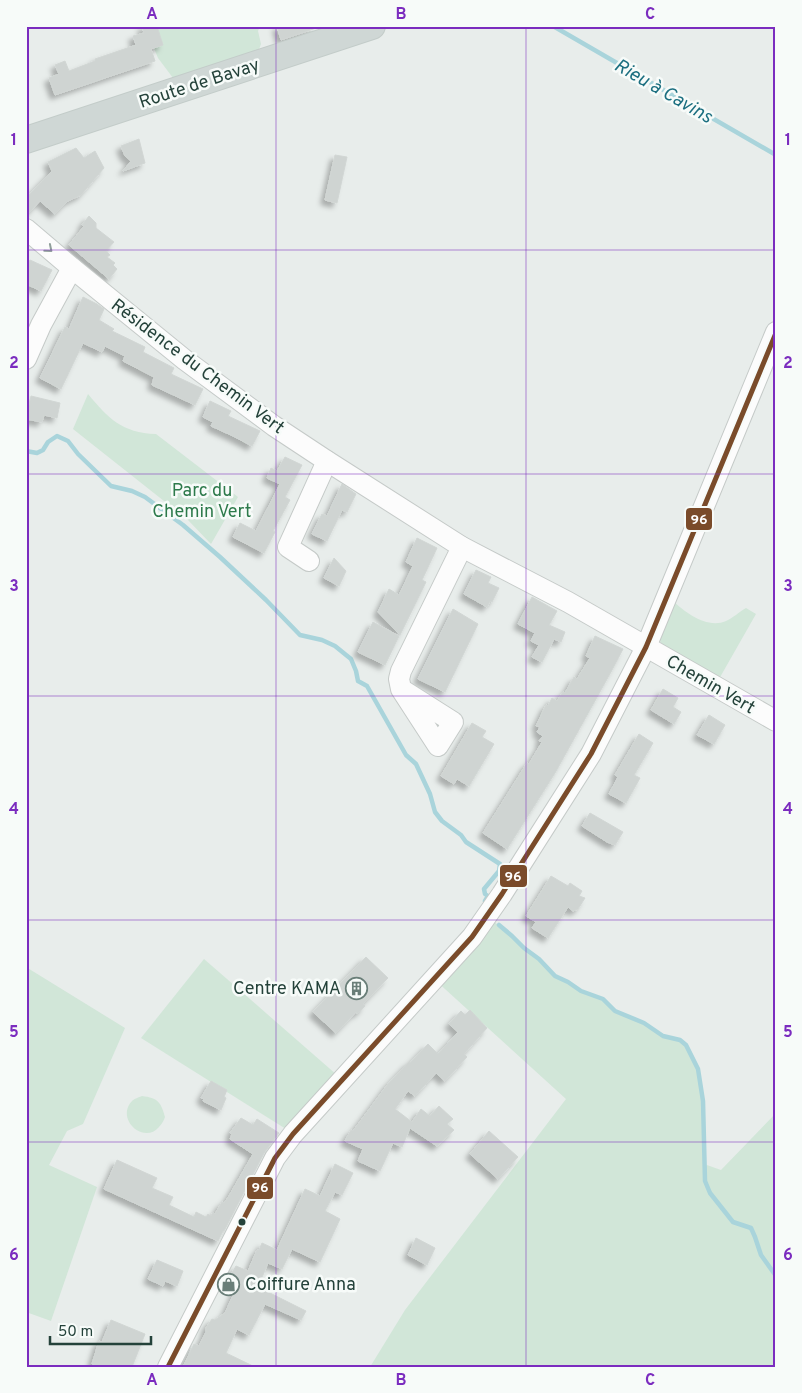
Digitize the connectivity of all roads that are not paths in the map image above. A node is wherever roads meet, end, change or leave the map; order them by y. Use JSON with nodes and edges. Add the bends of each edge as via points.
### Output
{"nodes":[{"id":1,"x":372,"y":26,"type":"edge"},
{"id":2,"x":26,"y":140,"type":"edge"},
{"id":3,"x":26,"y":229,"type":"edge"},
{"id":4,"x":72,"y":268,"type":"junction"},
{"id":5,"x":34,"y":327,"type":"edge"},
{"id":6,"x":776,"y":332,"type":"edge"},
{"id":7,"x":26,"y":359,"type":"edge"},
{"id":8,"x":327,"y":461,"type":"junction"},
{"id":9,"x":462,"y":547,"type":"junction"},
{"id":10,"x":308,"y":561,"type":"dead end"},
{"id":11,"x":646,"y":647,"type":"junction"},
{"id":12,"x":401,"y":689,"type":"dead end"},
{"id":13,"x":776,"y":721,"type":"edge"},
{"id":14,"x":168,"y":1367,"type":"edge"}],
"edges":[{"from":1,"to":2,"type":"main road","name":"Route de Bavay"},
{"from":3,"to":4,"type":"street","name":"Résidence du Chemin Vert","one_way":true},
{"from":4,"to":5,"type":"street"},
{"from":4,"to":8,"type":"street","name":"Résidence du Chemin Vert","via":[[185,360]]},
{"from":5,"to":7,"type":"street"},
{"from":6,"to":11,"type":"street"},
{"from":8,"to":9,"type":"street","name":"Résidence du Chemin Vert"},
{"from":8,"to":10,"type":"street","via":[[288,547]]},
{"from":9,"to":11,"type":"street","name":"Résidence du Chemin Vert"},
{"from":9,"to":12,"type":"street","via":[[401,671]]},
{"from":11,"to":13,"type":"street","name":"Chemin Vert"},
{"from":11,"to":14,"type":"street","via":[[591,754],[472,937],[293,1134],[276,1158]]}]}
